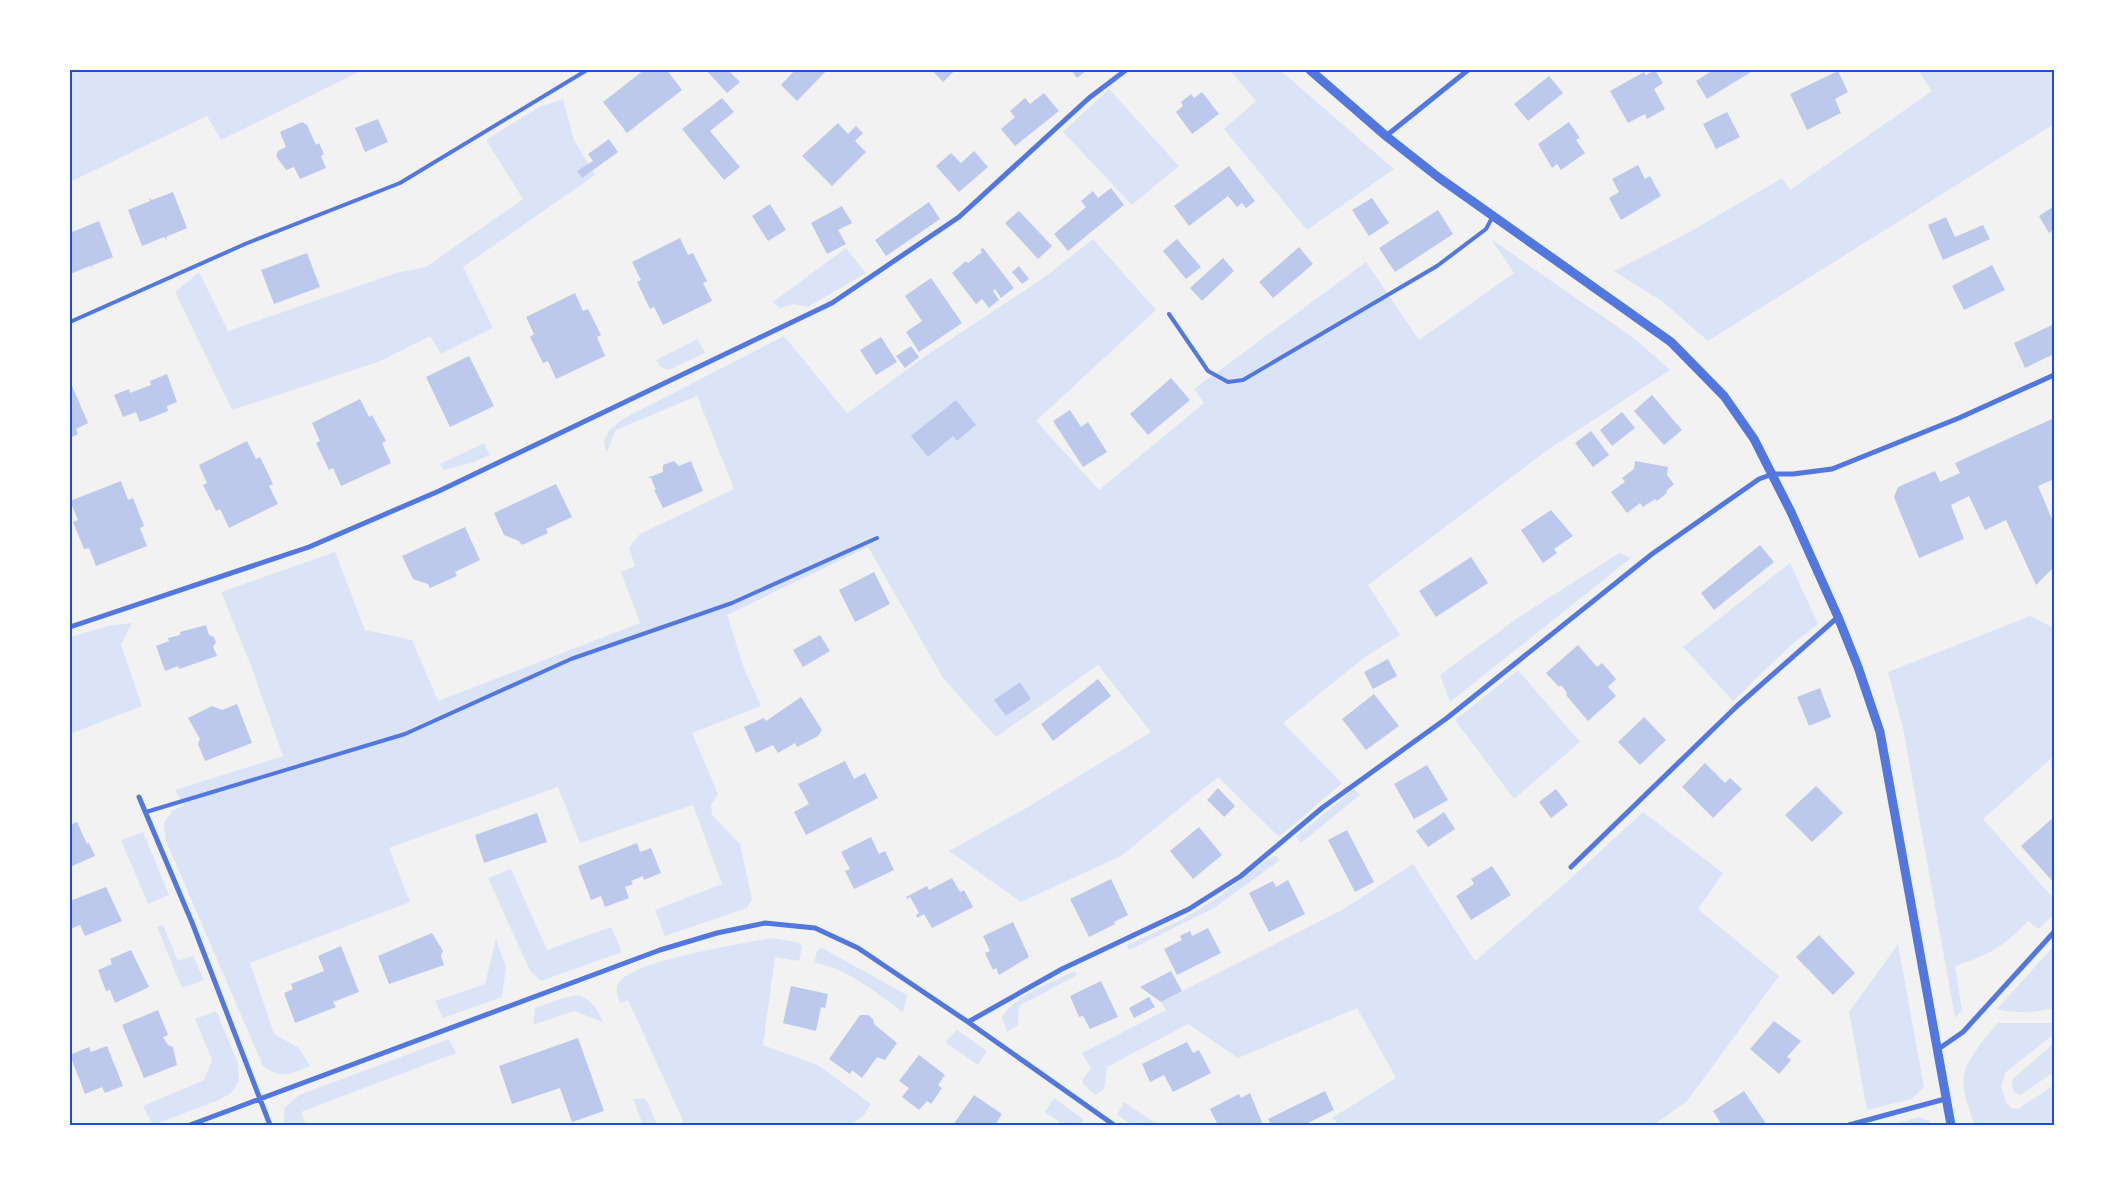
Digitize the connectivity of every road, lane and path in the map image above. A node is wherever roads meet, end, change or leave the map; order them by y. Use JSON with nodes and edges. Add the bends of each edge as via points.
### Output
{"nodes":[{"id":1,"x":587,"y":70,"type":"edge"},
{"id":2,"x":1126,"y":70,"type":"edge"},
{"id":3,"x":1310,"y":70,"type":"edge"},
{"id":4,"x":1468,"y":70,"type":"edge"},
{"id":5,"x":1386,"y":136,"type":"junction"},
{"id":6,"x":1493,"y":216,"type":"junction"},
{"id":7,"x":1169,"y":314,"type":"dead end"},
{"id":8,"x":70,"y":322,"type":"edge"},
{"id":9,"x":2054,"y":375,"type":"edge"},
{"id":10,"x":1773,"y":474,"type":"junction"},
{"id":11,"x":876,"y":538,"type":"dead end"},
{"id":12,"x":1838,"y":617,"type":"junction"},
{"id":13,"x":70,"y":627,"type":"edge"},
{"id":14,"x":139,"y":797,"type":"dead end"},
{"id":15,"x":146,"y":812,"type":"junction"},
{"id":16,"x":1571,"y":867,"type":"dead end"},
{"id":17,"x":2054,"y":932,"type":"edge"},
{"id":18,"x":968,"y":1022,"type":"junction"},
{"id":19,"x":1937,"y":1050,"type":"junction"},
{"id":20,"x":259,"y":1099,"type":"junction"},
{"id":21,"x":1945,"y":1099,"type":"junction"},
{"id":22,"x":190,"y":1125,"type":"edge"},
{"id":23,"x":270,"y":1125,"type":"edge"},
{"id":24,"x":1114,"y":1125,"type":"edge"},
{"id":25,"x":1849,"y":1125,"type":"edge"},
{"id":26,"x":1951,"y":1125,"type":"edge"}],
"edges":[{"from":1,"to":8,"type":"lane","via":[[400,183],[245,244]]},
{"from":2,"to":13,"type":"street","via":[[1089,98],[959,217],[832,303],[439,491],[318,543]]},
{"from":3,"to":5,"type":"street"},
{"from":4,"to":5,"type":"street"},
{"from":5,"to":6,"type":"street"},
{"from":6,"to":7,"type":"lane","via":[[1486,229],[1437,266],[1243,380],[1228,382],[1208,370]]},
{"from":6,"to":10,"type":"street","via":[[1678,348],[1734,408]]},
{"from":9,"to":10,"type":"street","via":[[1959,418],[1832,469]]},
{"from":10,"to":12,"type":"street"},
{"from":10,"to":18,"type":"street","via":[[1759,479],[1652,554],[1447,718],[1322,808],[1241,876],[1188,909],[1062,969]]},
{"from":11,"to":15,"type":"lane","via":[[732,603],[571,659],[405,734]]},
{"from":12,"to":16,"type":"street","via":[[1738,706]]},
{"from":12,"to":19,"type":"street","via":[[1880,732]]},
{"from":14,"to":15,"type":"street"},
{"from":15,"to":20,"type":"street"},
{"from":17,"to":19,"type":"street","via":[[1963,1032]]},
{"from":18,"to":20,"type":"street","via":[[858,948],[815,928],[765,923],[660,950]]},
{"from":18,"to":24,"type":"street"},
{"from":19,"to":21,"type":"street"},
{"from":20,"to":22,"type":"street"},
{"from":20,"to":23,"type":"street"},
{"from":21,"to":25,"type":"street"},
{"from":21,"to":26,"type":"street"}]}
